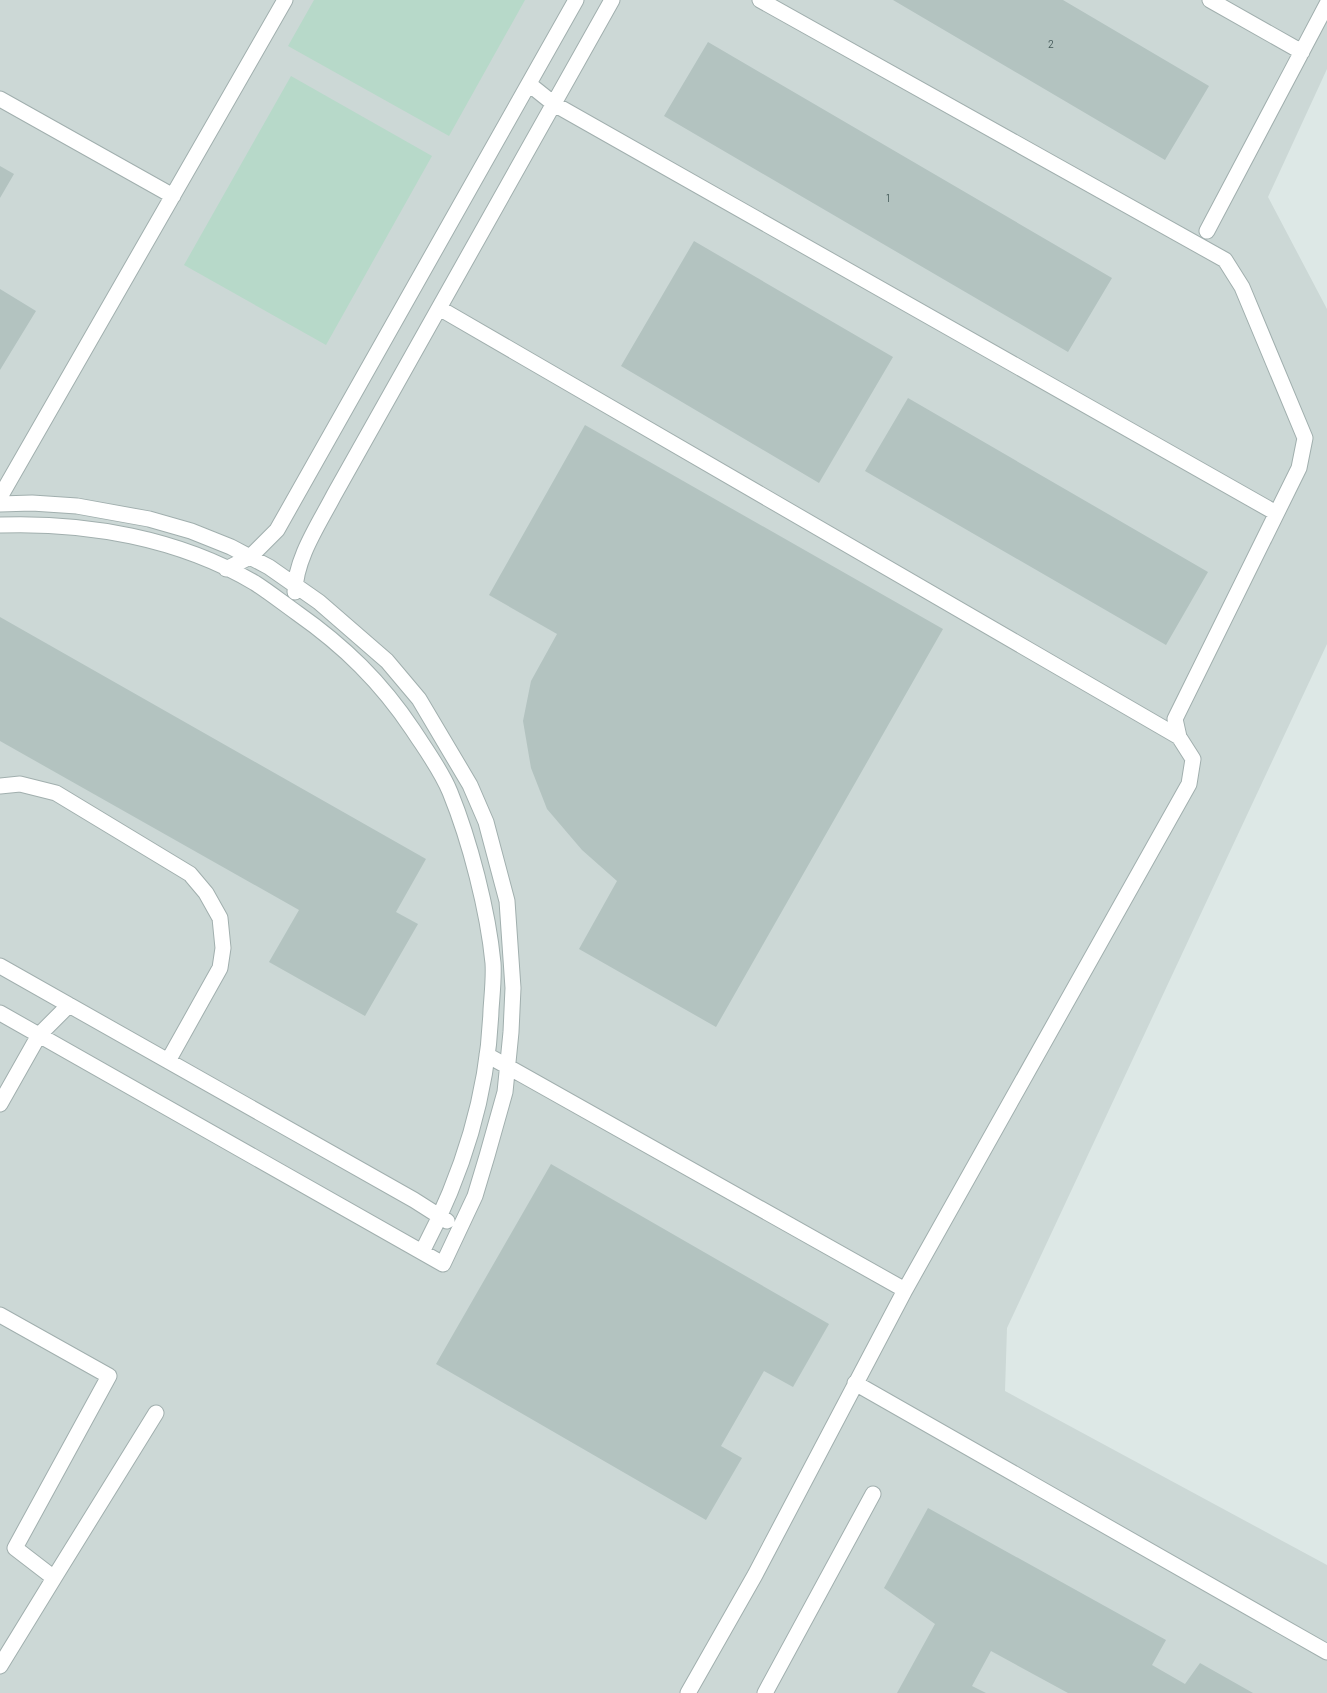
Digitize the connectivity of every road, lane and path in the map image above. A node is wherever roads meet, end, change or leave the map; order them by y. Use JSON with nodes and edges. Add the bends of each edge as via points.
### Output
{"nodes":[{"id":1,"x":285,"y":0,"type":"edge"},
{"id":2,"x":576,"y":0,"type":"edge"},
{"id":3,"x":612,"y":0,"type":"edge"},
{"id":4,"x":760,"y":0,"type":"edge"},
{"id":5,"x":1210,"y":0,"type":"edge"},
{"id":6,"x":1327,"y":4,"type":"edge"},
{"id":7,"x":1302,"y":52,"type":"junction"},
{"id":8,"x":528,"y":84,"type":"junction"},
{"id":9,"x":0,"y":99,"type":"edge"},
{"id":10,"x":554,"y":104,"type":"junction"},
{"id":11,"x":172,"y":196,"type":"junction"},
{"id":12,"x":1207,"y":231,"type":"dead end"},
{"id":13,"x":439,"y":308,"type":"junction"},
{"id":14,"x":0,"y":498,"type":"edge"},
{"id":15,"x":0,"y":504,"type":"edge"},
{"id":16,"x":1276,"y":513,"type":"junction"},
{"id":17,"x":0,"y":525,"type":"edge"},
{"id":18,"x":250,"y":557,"type":"junction"},
{"id":19,"x":226,"y":569,"type":"junction"},
{"id":20,"x":295,"y":585,"type":"junction"},
{"id":21,"x":295,"y":612,"type":"junction"},
{"id":22,"x":1179,"y":737,"type":"junction"},
{"id":23,"x":0,"y":786,"type":"edge"},
{"id":24,"x":0,"y":966,"type":"edge"},
{"id":25,"x":69,"y":1005,"type":"junction"},
{"id":26,"x":0,"y":1013,"type":"edge"},
{"id":27,"x":39,"y":1035,"type":"junction"},
{"id":28,"x":487,"y":1055,"type":"junction"},
{"id":29,"x":168,"y":1061,"type":"junction"},
{"id":30,"x":508,"y":1068,"type":"junction"},
{"id":31,"x":0,"y":1104,"type":"edge"},
{"id":32,"x":441,"y":1216,"type":"junction"},
{"id":33,"x":458,"y":1230,"type":"junction"},
{"id":34,"x":422,"y":1252,"type":"junction"},
{"id":35,"x":905,"y":1290,"type":"junction"},
{"id":36,"x":0,"y":1316,"type":"edge"},
{"id":37,"x":855,"y":1383,"type":"junction"},
{"id":38,"x":156,"y":1412,"type":"dead end"},
{"id":39,"x":873,"y":1494,"type":"dead end"},
{"id":40,"x":54,"y":1578,"type":"junction"},
{"id":41,"x":1327,"y":1652,"type":"edge"},
{"id":42,"x":0,"y":1666,"type":"edge"},
{"id":43,"x":688,"y":1693,"type":"edge"},
{"id":44,"x":765,"y":1693,"type":"edge"}],
"edges":[{"from":1,"to":11,"type":"lane"},
{"from":2,"to":8,"type":"lane"},
{"from":3,"to":10,"type":"lane"},
{"from":4,"to":16,"type":"lane","via":[[1226,260],[1242,287],[1305,438],[1299,468]]},
{"from":5,"to":7,"type":"lane"},
{"from":6,"to":7,"type":"lane"},
{"from":7,"to":12,"type":"lane"},
{"from":8,"to":10,"type":"lane"},
{"from":8,"to":18,"type":"lane","via":[[277,530]]},
{"from":9,"to":11,"type":"lane"},
{"from":10,"to":13,"type":"lane"},
{"from":10,"to":16,"type":"lane"},
{"from":11,"to":14,"type":"lane"},
{"from":13,"to":20,"type":"lane","via":[[334,495],[306,550]]},
{"from":13,"to":22,"type":"lane"},
{"from":15,"to":18,"type":"lane","via":[[32,502],[107,510],[191,531]]},
{"from":16,"to":22,"type":"lane","via":[[1175,719]]},
{"from":17,"to":19,"type":"lane","via":[[39,524],[118,533],[195,554]]},
{"from":18,"to":19,"type":"lane"},
{"from":18,"to":20,"type":"lane"},
{"from":19,"to":21,"type":"lane","via":[[254,583]]},
{"from":20,"to":21,"type":"lane"},
{"from":20,"to":30,"type":"lane","via":[[388,661],[420,699],[470,785],[486,822],[507,901],[513,988]]},
{"from":21,"to":28,"type":"lane","via":[[363,666],[398,709],[450,791],[478,882],[493,965]]},
{"from":22,"to":35,"type":"lane","via":[[1193,759],[1189,784]]},
{"from":23,"to":29,"type":"lane","via":[[20,784],[56,793],[190,874],[206,893],[220,918],[223,948],[220,968]]},
{"from":24,"to":25,"type":"lane"},
{"from":25,"to":27,"type":"lane"},
{"from":25,"to":29,"type":"lane"},
{"from":26,"to":27,"type":"lane"},
{"from":27,"to":31,"type":"lane"},
{"from":27,"to":34,"type":"lane"},
{"from":28,"to":30,"type":"lane"},
{"from":28,"to":32,"type":"lane","via":[[478,1110]]},
{"from":29,"to":32,"type":"lane"},
{"from":30,"to":33,"type":"lane","via":[[505,1092],[487,1156]]},
{"from":30,"to":35,"type":"lane"},
{"from":32,"to":33,"type":"lane"},
{"from":32,"to":34,"type":"lane"},
{"from":33,"to":34,"type":"lane","via":[[443,1264]]},
{"from":35,"to":37,"type":"lane"},
{"from":36,"to":40,"type":"lane","via":[[109,1376],[15,1548]]},
{"from":37,"to":41,"type":"lane"},
{"from":37,"to":43,"type":"lane"},
{"from":38,"to":40,"type":"lane"},
{"from":39,"to":44,"type":"lane"},
{"from":40,"to":42,"type":"lane"}]}
